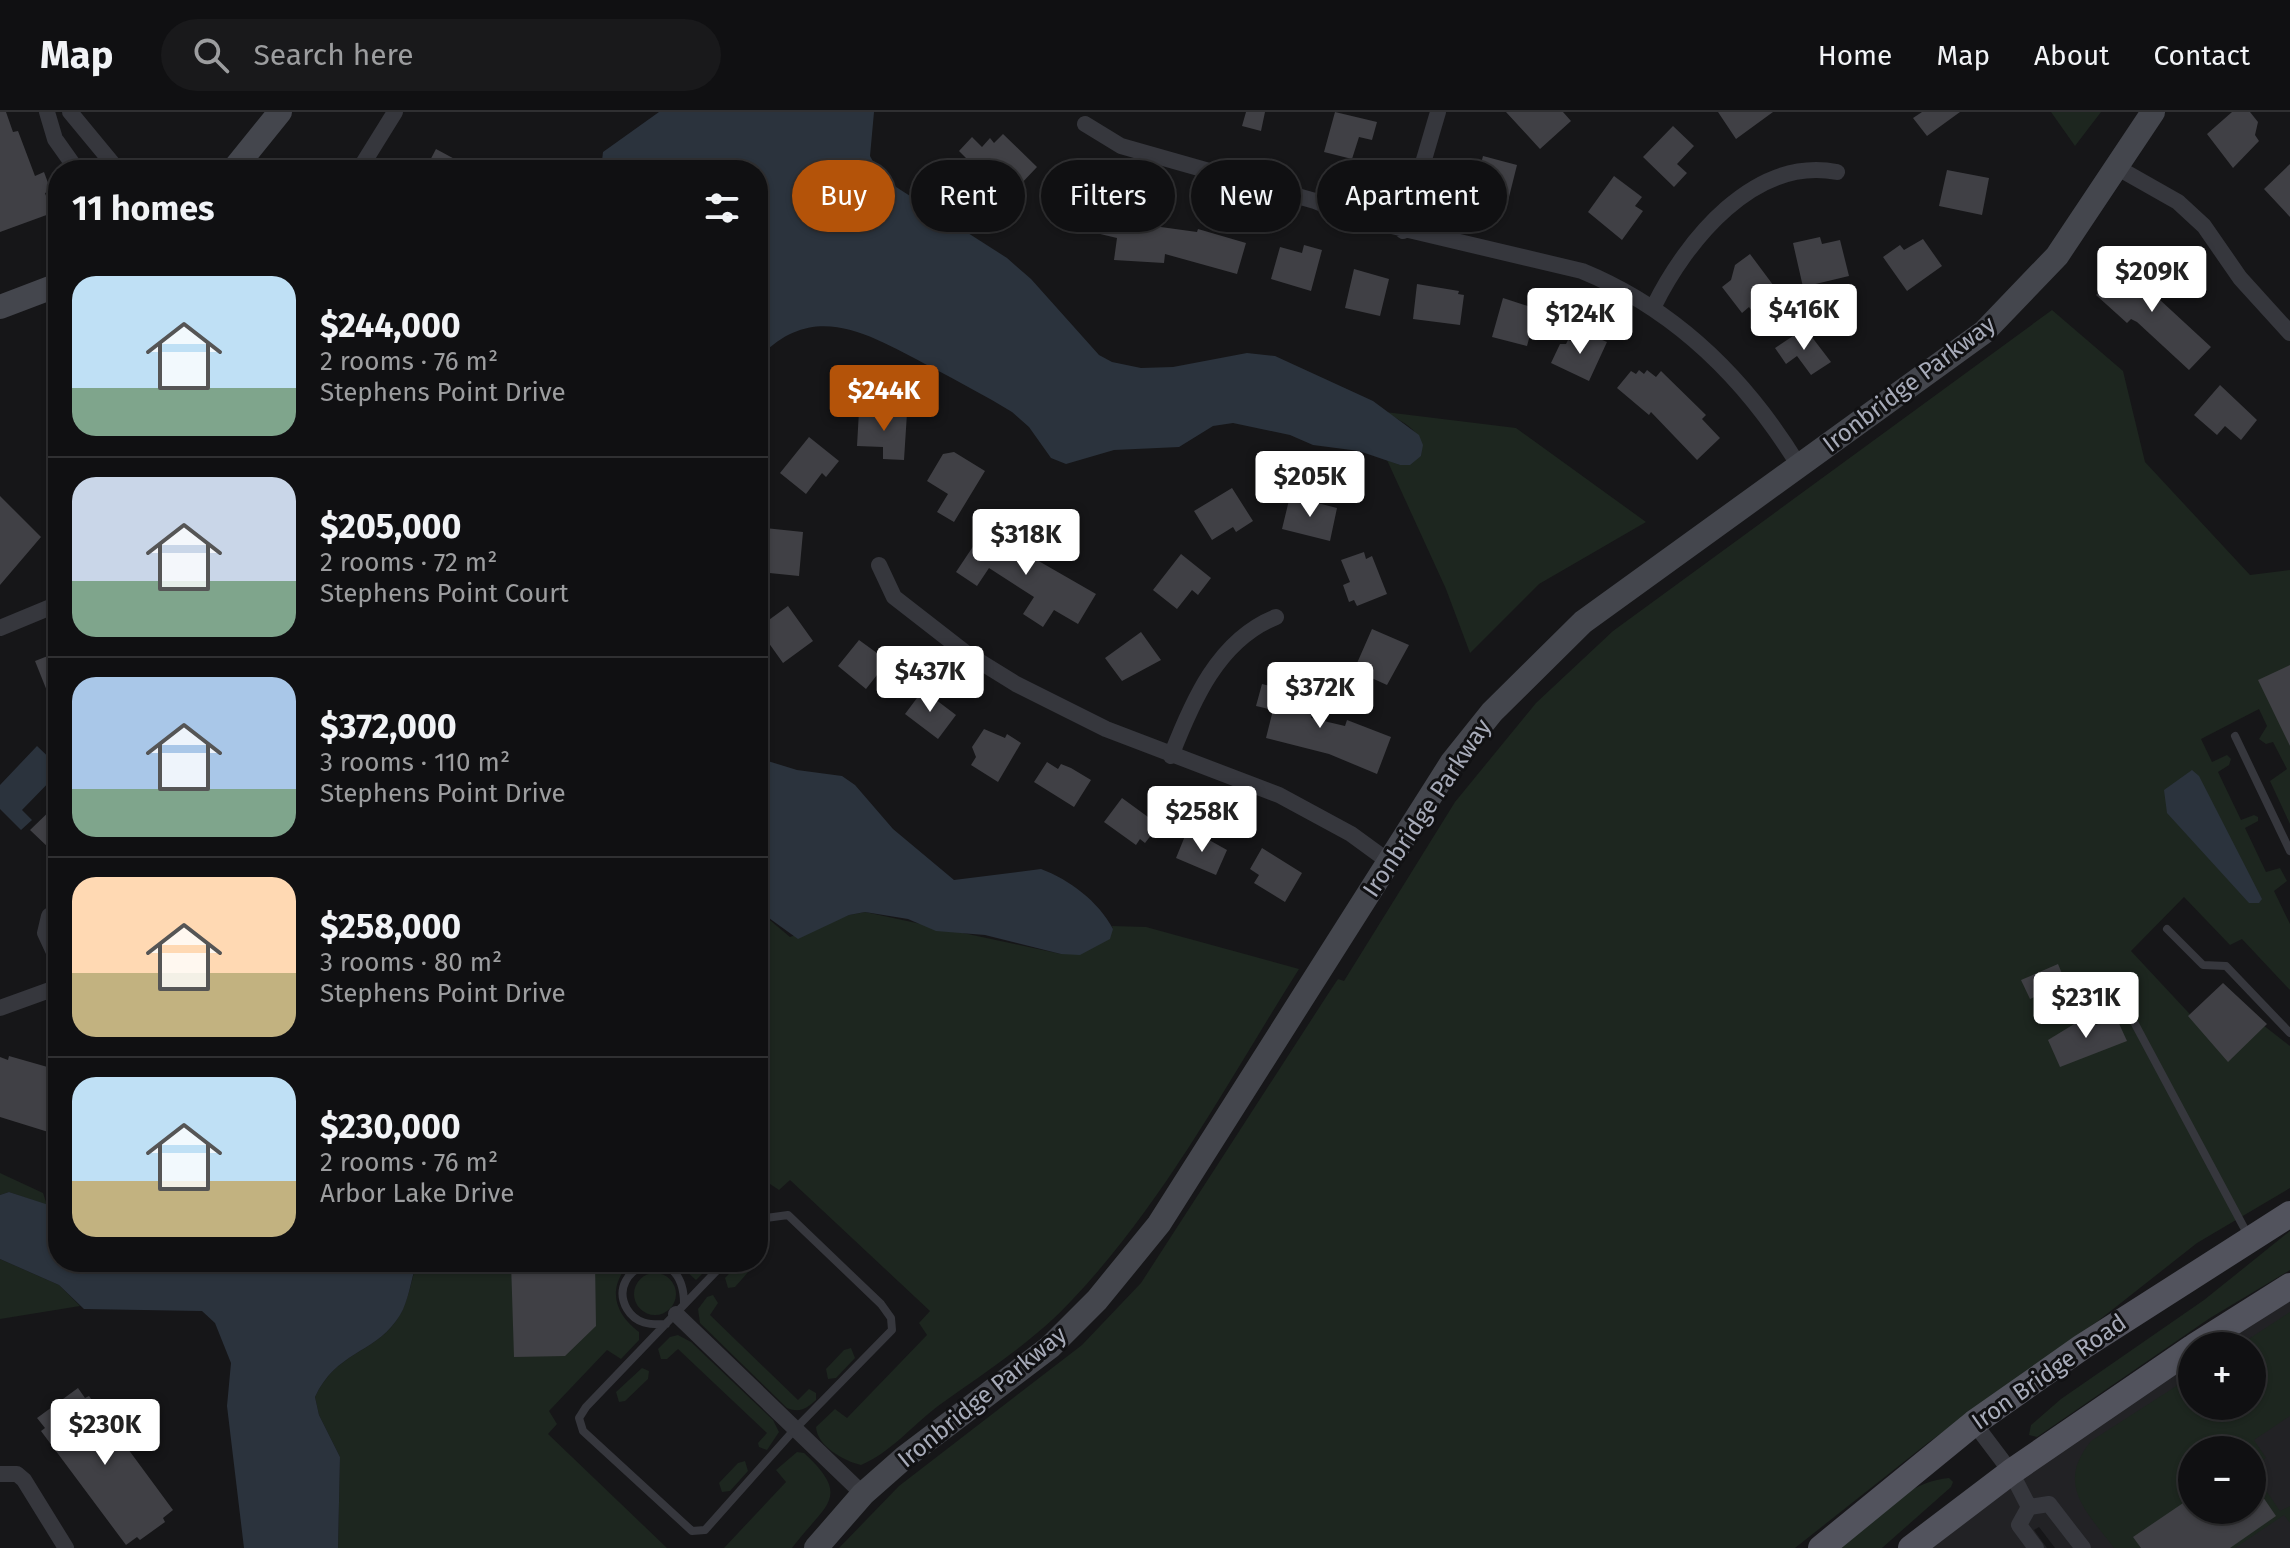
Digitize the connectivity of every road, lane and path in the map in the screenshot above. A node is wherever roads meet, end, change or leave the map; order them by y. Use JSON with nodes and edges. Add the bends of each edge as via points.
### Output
{"nodes":[{"id":1,"x":47,"y":112,"type":"edge"},
{"id":2,"x":70,"y":112,"type":"edge"},
{"id":3,"x":280,"y":112,"type":"edge"},
{"id":4,"x":395,"y":112,"type":"edge"},
{"id":5,"x":1438,"y":112,"type":"edge"},
{"id":6,"x":2153,"y":112,"type":"edge"},
{"id":7,"x":1085,"y":124,"type":"dead end"},
{"id":8,"x":70,"y":160,"type":"edge"},
{"id":9,"x":110,"y":160,"type":"edge"},
{"id":10,"x":241,"y":160,"type":"edge"},
{"id":11,"x":365,"y":160,"type":"edge"},
{"id":12,"x":1424,"y":160,"type":"edge"},
{"id":13,"x":2118,"y":168,"type":"junction"},
{"id":14,"x":1837,"y":172,"type":"dead end"},
{"id":15,"x":1317,"y":202,"type":"edge"},
{"id":16,"x":1407,"y":232,"type":"edge"},
{"id":17,"x":48,"y":289,"type":"edge"},
{"id":18,"x":1654,"y":306,"type":"junction"},
{"id":19,"x":0,"y":307,"type":"edge"},
{"id":20,"x":2290,"y":333,"type":"edge"},
{"id":21,"x":1799,"y":466,"type":"junction"},
{"id":22,"x":879,"y":565,"type":"dead end"},
{"id":23,"x":48,"y":608,"type":"edge"},
{"id":24,"x":1276,"y":617,"type":"dead end"},
{"id":25,"x":0,"y":628,"type":"edge"},
{"id":26,"x":2235,"y":736,"type":"dead end"},
{"id":27,"x":1171,"y":756,"type":"junction"},
{"id":28,"x":2290,"y":851,"type":"edge"},
{"id":29,"x":1388,"y":861,"type":"junction"},
{"id":30,"x":48,"y":920,"type":"edge"},
{"id":31,"x":2167,"y":929,"type":"dead end"},
{"id":32,"x":48,"y":939,"type":"edge"},
{"id":33,"x":48,"y":991,"type":"edge"},
{"id":34,"x":2069,"y":1004,"type":"dead end"},
{"id":35,"x":0,"y":1008,"type":"edge"},
{"id":36,"x":2290,"y":1033,"type":"edge"},
{"id":37,"x":2290,"y":1214,"type":"edge"},
{"id":38,"x":768,"y":1218,"type":"edge"},
{"id":39,"x":2250,"y":1238,"type":"junction"},
{"id":40,"x":634,"y":1272,"type":"edge"},
{"id":41,"x":673,"y":1272,"type":"edge"},
{"id":42,"x":715,"y":1272,"type":"edge"},
{"id":43,"x":2290,"y":1286,"type":"edge"},
{"id":44,"x":675,"y":1314,"type":"junction"},
{"id":45,"x":2217,"y":1332,"type":"edge"},
{"id":46,"x":2178,"y":1357,"type":"edge"},
{"id":47,"x":1974,"y":1423,"type":"junction"},
{"id":48,"x":795,"y":1429,"type":"junction"},
{"id":49,"x":2011,"y":1472,"type":"junction"},
{"id":50,"x":0,"y":1474,"type":"edge"},
{"id":51,"x":863,"y":1494,"type":"junction"},
{"id":52,"x":2029,"y":1507,"type":"junction"},
{"id":53,"x":66,"y":1548,"type":"edge"},
{"id":54,"x":816,"y":1548,"type":"edge"},
{"id":55,"x":1821,"y":1548,"type":"edge"},
{"id":56,"x":1911,"y":1548,"type":"edge"},
{"id":57,"x":2036,"y":1548,"type":"edge"},
{"id":58,"x":2083,"y":1548,"type":"edge"}],
"edges":[{"from":1,"to":8,"type":"street","via":[[55,139]]},
{"from":2,"to":9,"type":"street"},
{"from":3,"to":10,"type":"street"},
{"from":4,"to":11,"type":"street"},
{"from":5,"to":12,"type":"street"},
{"from":6,"to":13,"type":"street","name":"Ironbridge Parkway"},
{"from":7,"to":15,"type":"street","via":[[1121,146]]},
{"from":13,"to":20,"type":"street","via":[[2178,202],[2204,226],[2240,278]]},
{"from":13,"to":21,"type":"street","name":"Ironbridge Parkway","via":[[2057,256],[1984,332]]},
{"from":14,"to":18,"type":"street","via":[[1795,172],[1738,201],[1688,247]]},
{"from":16,"to":18,"type":"street","via":[[1582,271]]},
{"from":17,"to":19,"type":"street"},
{"from":18,"to":21,"type":"street","via":[[1749,392]]},
{"from":21,"to":29,"type":"street","name":"Ironbridge Parkway","via":[[1583,622],[1535,665],[1452,762]]},
{"from":22,"to":27,"type":"street","via":[[894,597],[966,653],[1093,723]]},
{"from":23,"to":25,"type":"street"},
{"from":24,"to":27,"type":"street","via":[[1242,634],[1230,647],[1193,705]]},
{"from":26,"to":28,"type":"lane"},
{"from":27,"to":29,"type":"street","via":[[1279,795]]},
{"from":29,"to":51,"type":"street","name":"Ironbridge Parkway","via":[[1133,1259],[1050,1347]]},
{"from":30,"to":32,"type":"street"},
{"from":31,"to":36,"type":"lane","via":[[2203,965],[2226,966]]},
{"from":33,"to":35,"type":"street"},
{"from":34,"to":39,"type":"lane","via":[[2098,991],[2115,995],[2127,1009]]},
{"from":37,"to":39,"type":"main road","name":"Iron Bridge Road"},
{"from":38,"to":48,"type":"lane","via":[[788,1215],[891,1318],[892,1330]]},
{"from":39,"to":47,"type":"main road","name":"Iron Bridge Road"},
{"from":40,"to":44,"type":"lane","via":[[623,1292],[628,1312],[645,1324]]},
{"from":41,"to":44,"type":"lane","via":[[681,1281]]},
{"from":42,"to":44,"type":"lane"},
{"from":43,"to":45,"type":"main road"},
{"from":44,"to":48,"type":"street"},
{"from":44,"to":48,"type":"lane","via":[[586,1407],[579,1418],[583,1431],[692,1531],[705,1530]]},
{"from":46,"to":49,"type":"main road"},
{"from":47,"to":49,"type":"street"},
{"from":47,"to":55,"type":"main road","name":"Iron Bridge Road"},
{"from":48,"to":51,"type":"street"},
{"from":49,"to":52,"type":"street"},
{"from":49,"to":56,"type":"main road"},
{"from":50,"to":53,"type":"street","via":[[17,1474],[24,1480]]},
{"from":51,"to":54,"type":"street","name":"Ironbridge Parkway"},
{"from":52,"to":57,"type":"street","via":[[2019,1525]]},
{"from":52,"to":58,"type":"street","via":[[2049,1504]]}]}
